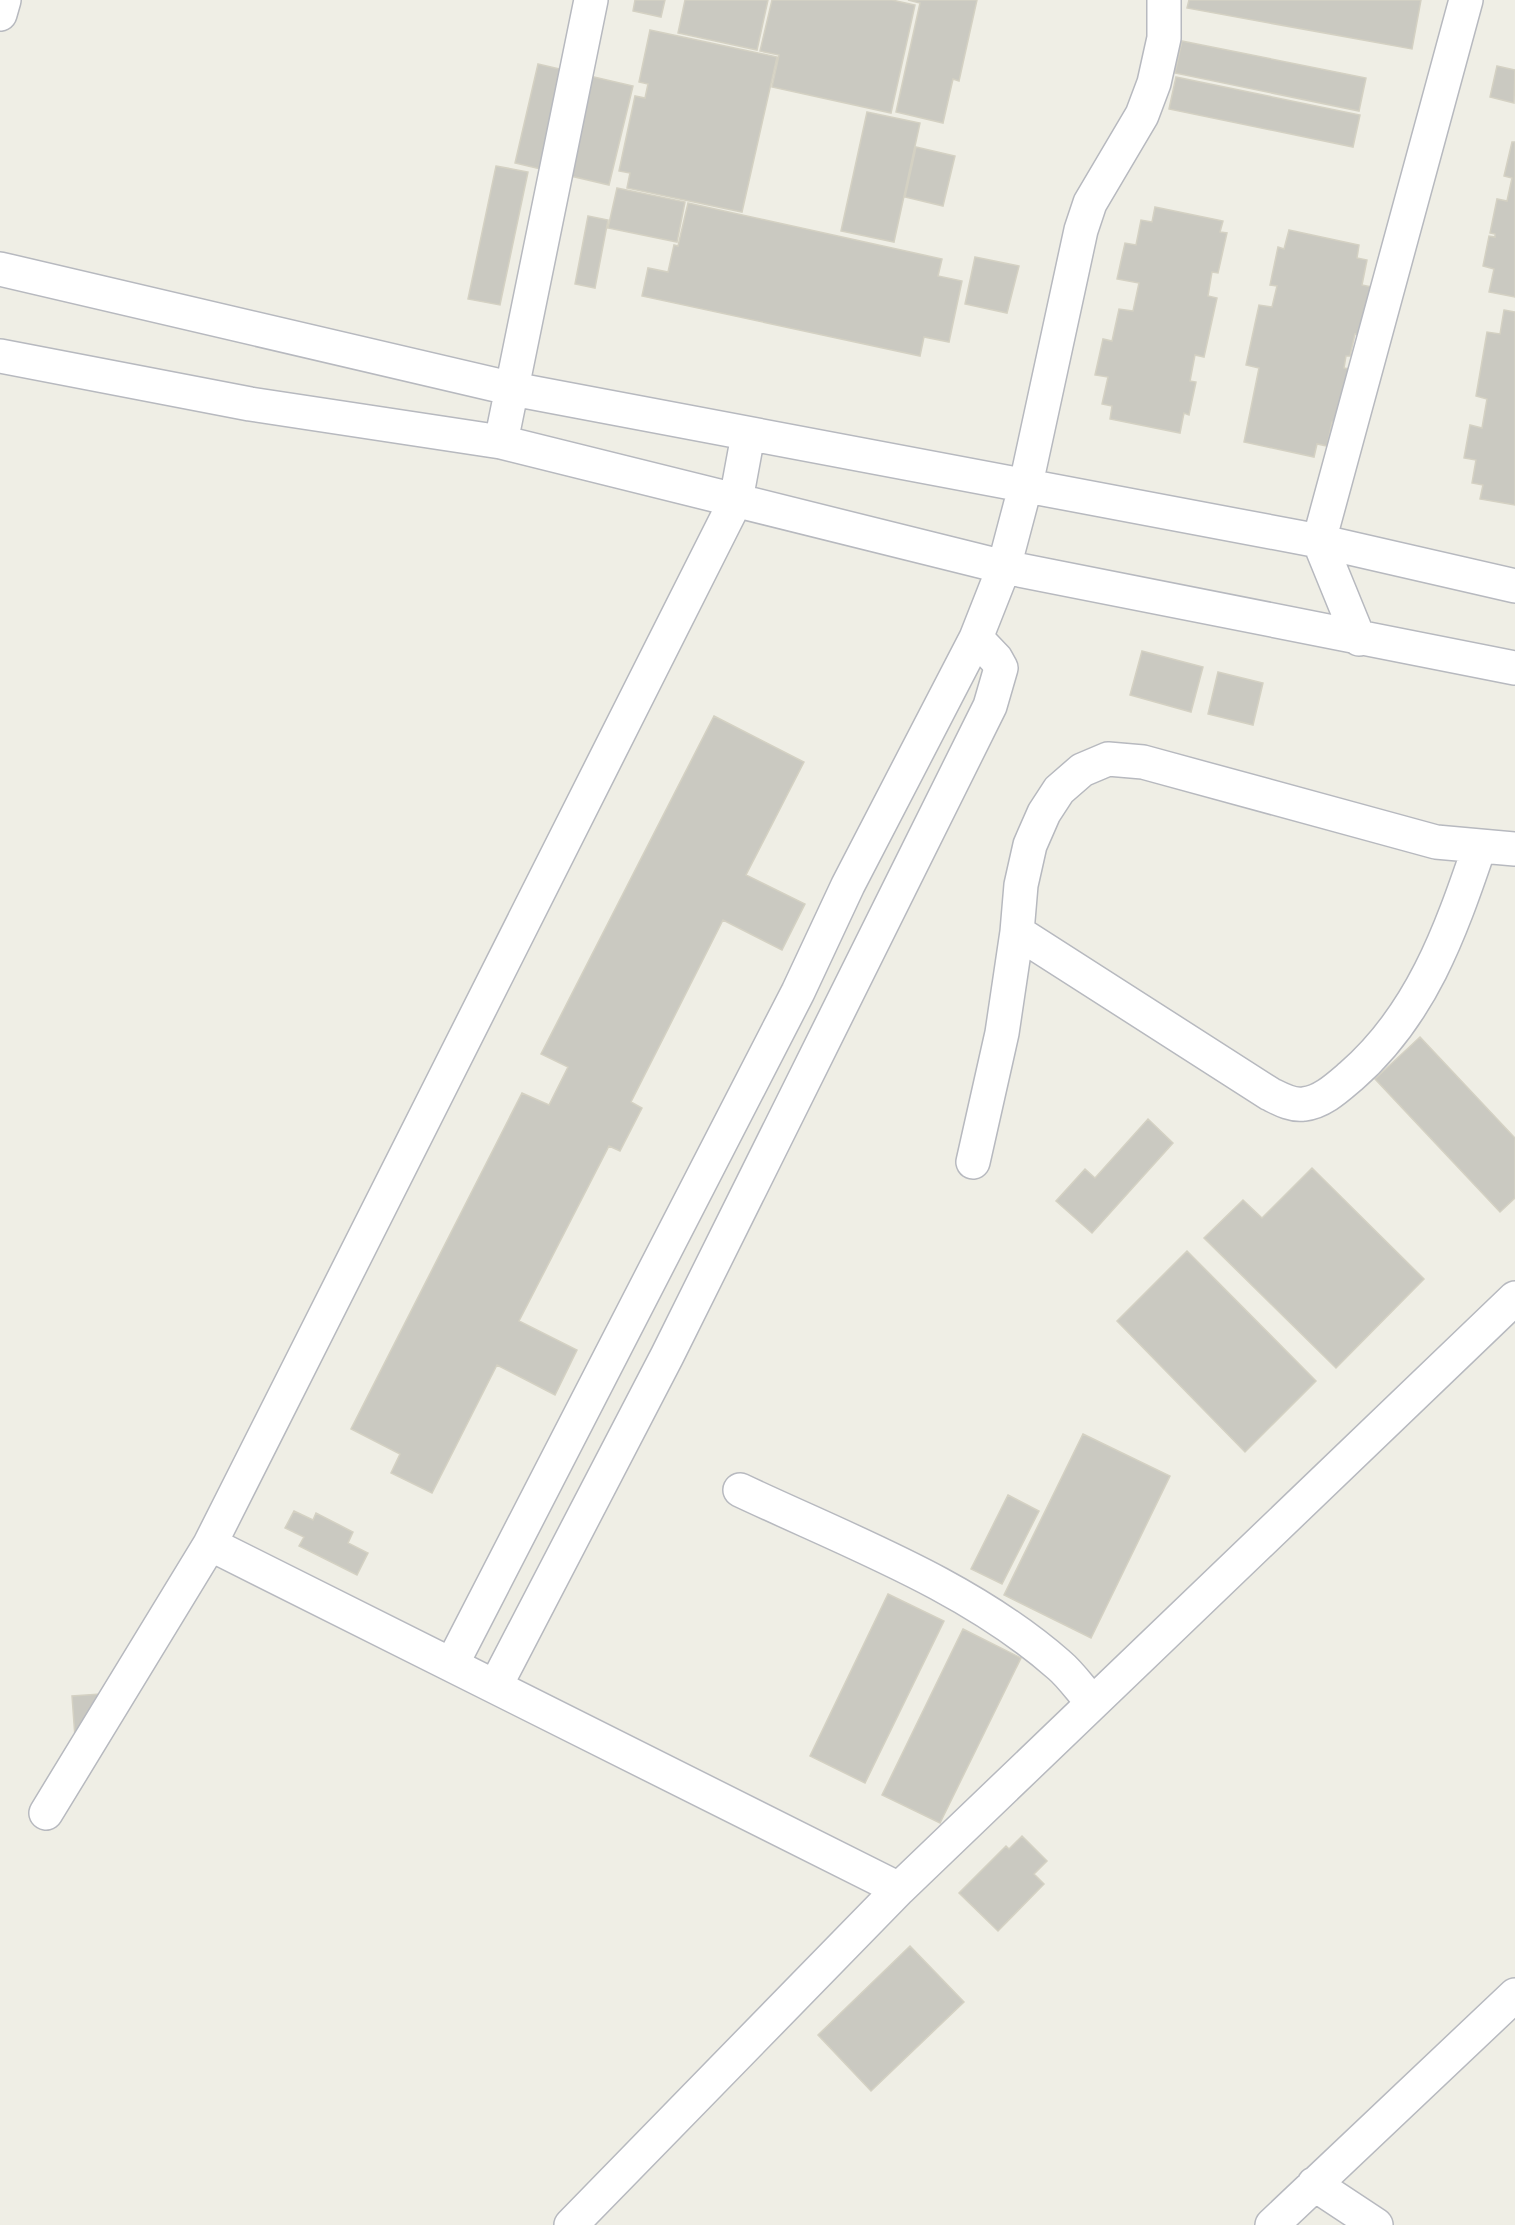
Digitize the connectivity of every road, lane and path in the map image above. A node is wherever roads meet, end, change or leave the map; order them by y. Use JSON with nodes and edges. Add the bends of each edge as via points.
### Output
{"nodes":[{"id":1,"x":4,"y":0,"type":"edge"},
{"id":2,"x":591,"y":0,"type":"edge"},
{"id":3,"x":1164,"y":0,"type":"edge"},
{"id":4,"x":1466,"y":0,"type":"edge"},
{"id":5,"x":0,"y":14,"type":"edge"},
{"id":6,"x":0,"y":269,"type":"edge"},
{"id":7,"x":0,"y":356,"type":"edge"},
{"id":8,"x":513,"y":389,"type":"junction"},
{"id":9,"x":748,"y":435,"type":"junction"},
{"id":10,"x":501,"y":442,"type":"junction"},
{"id":11,"x":1026,"y":484,"type":"junction"},
{"id":12,"x":736,"y":500,"type":"junction"},
{"id":13,"x":1319,"y":541,"type":"junction"},
{"id":14,"x":1004,"y":567,"type":"junction"},
{"id":15,"x":1515,"y":586,"type":"edge"},
{"id":16,"x":975,"y":638,"type":"junction"},
{"id":17,"x":1359,"y":639,"type":"junction"},
{"id":18,"x":1515,"y":668,"type":"edge"},
{"id":19,"x":1479,"y":848,"type":"junction"},
{"id":20,"x":1515,"y":849,"type":"edge"},
{"id":21,"x":848,"y":885,"type":"junction"},
{"id":22,"x":892,"y":903,"type":"junction"},
{"id":23,"x":1017,"y":932,"type":"junction"},
{"id":24,"x":798,"y":992,"type":"junction"},
{"id":25,"x":839,"y":1011,"type":"junction"},
{"id":26,"x":973,"y":1162,"type":"dead end"},
{"id":27,"x":1515,"y":1298,"type":"edge"},
{"id":28,"x":622,"y":1335,"type":"junction"},
{"id":29,"x":667,"y":1356,"type":"junction"},
{"id":30,"x":562,"y":1452,"type":"junction"},
{"id":31,"x":607,"y":1469,"type":"junction"},
{"id":32,"x":740,"y":1491,"type":"dead end"},
{"id":33,"x":210,"y":1544,"type":"junction"},
{"id":34,"x":452,"y":1664,"type":"junction"},
{"id":35,"x":496,"y":1685,"type":"junction"},
{"id":36,"x":1092,"y":1702,"type":"junction"},
{"id":37,"x":46,"y":1814,"type":"dead end"},
{"id":38,"x":899,"y":1889,"type":"junction"},
{"id":39,"x":1515,"y":1995,"type":"edge"},
{"id":40,"x":1314,"y":2184,"type":"junction"},
{"id":41,"x":571,"y":2225,"type":"edge"},
{"id":42,"x":1272,"y":2225,"type":"edge"},
{"id":43,"x":1376,"y":2225,"type":"edge"}],
"edges":[{"from":1,"to":5,"type":"street"},
{"from":2,"to":8,"type":"street"},
{"from":3,"to":11,"type":"street","via":[[1164,38],[1154,83],[1142,115],[1090,203],[1081,230]]},
{"from":4,"to":13,"type":"street"},
{"from":6,"to":8,"type":"street"},
{"from":7,"to":10,"type":"street","via":[[250,404]]},
{"from":8,"to":9,"type":"street"},
{"from":8,"to":10,"type":"street"},
{"from":9,"to":11,"type":"street"},
{"from":9,"to":12,"type":"street"},
{"from":10,"to":12,"type":"street"},
{"from":11,"to":13,"type":"street"},
{"from":11,"to":14,"type":"street"},
{"from":12,"to":14,"type":"street"},
{"from":12,"to":33,"type":"street"},
{"from":13,"to":15,"type":"street"},
{"from":13,"to":17,"type":"street"},
{"from":14,"to":16,"type":"street"},
{"from":14,"to":17,"type":"street"},
{"from":16,"to":21,"type":"street"},
{"from":16,"to":22,"type":"street","via":[[996,659],[1001,668],[999,680],[975,739]]},
{"from":17,"to":18,"type":"street"},
{"from":19,"to":20,"type":"street"},
{"from":19,"to":23,"type":"street","via":[[1379,828],[1143,762],[1108,759],[1083,770],[1059,790],[1044,813],[1023,875]]},
{"from":19,"to":23,"type":"street","via":[[1449,930],[1401,1024],[1335,1089],[1302,1105],[1270,1094]]},
{"from":21,"to":22,"type":"street"},
{"from":21,"to":24,"type":"street"},
{"from":22,"to":25,"type":"street"},
{"from":23,"to":26,"type":"street","via":[[1002,1033]]},
{"from":24,"to":25,"type":"street"},
{"from":24,"to":28,"type":"street"},
{"from":25,"to":29,"type":"street"},
{"from":27,"to":36,"type":"street"},
{"from":28,"to":29,"type":"street"},
{"from":28,"to":30,"type":"street"},
{"from":29,"to":31,"type":"street"},
{"from":30,"to":31,"type":"street"},
{"from":30,"to":34,"type":"street"},
{"from":31,"to":35,"type":"street"},
{"from":32,"to":36,"type":"street","via":[[916,1573],[997,1617],[1061,1666]]},
{"from":33,"to":34,"type":"street"},
{"from":33,"to":37,"type":"street"},
{"from":34,"to":35,"type":"street"},
{"from":35,"to":38,"type":"street"},
{"from":36,"to":38,"type":"street"},
{"from":38,"to":41,"type":"street"},
{"from":39,"to":40,"type":"street"},
{"from":40,"to":42,"type":"street"},
{"from":40,"to":43,"type":"street"}]}
